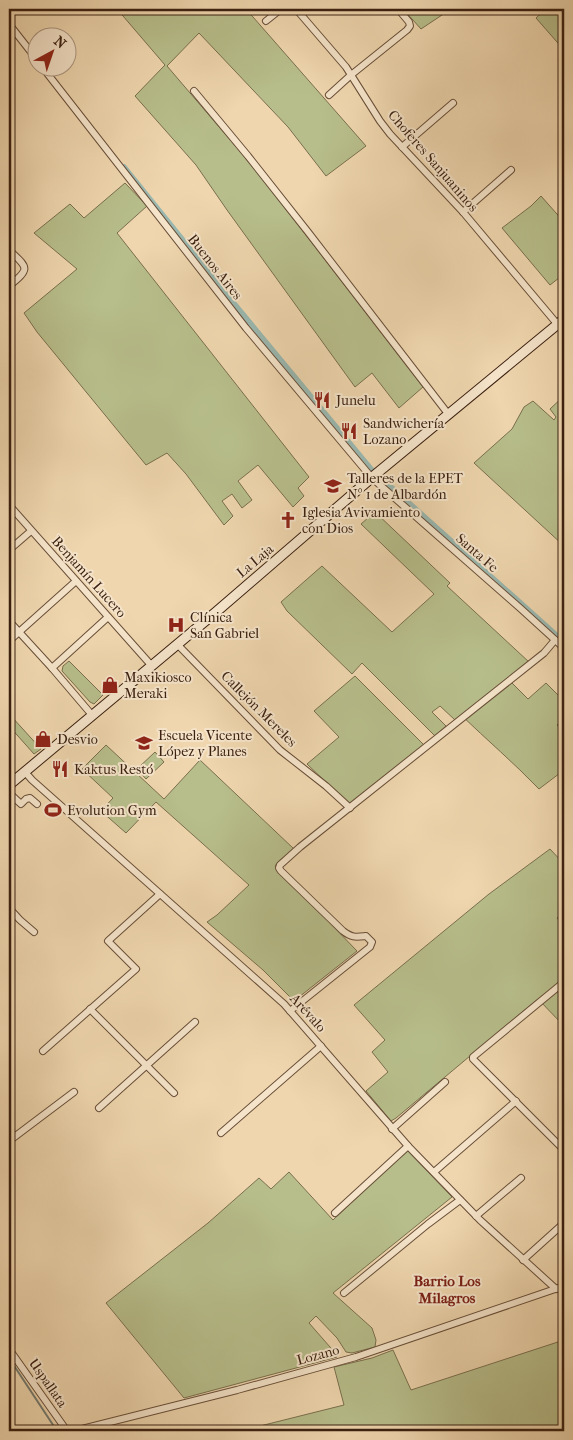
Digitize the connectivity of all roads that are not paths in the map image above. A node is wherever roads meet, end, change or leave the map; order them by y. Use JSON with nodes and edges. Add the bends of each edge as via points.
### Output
{"nodes":[{"id":1,"x":281,"y":9,"type":"edge"},
{"id":2,"x":296,"y":9,"type":"edge"},
{"id":3,"x":398,"y":9,"type":"edge"},
{"id":4,"x":266,"y":22,"type":"dead end"},
{"id":5,"x":9,"y":24,"type":"edge"},
{"id":6,"x":28,"y":48,"type":"edge"},
{"id":7,"x":351,"y":75,"type":"junction"},
{"id":8,"x":51,"y":78,"type":"edge"},
{"id":9,"x":194,"y":91,"type":"dead end"},
{"id":10,"x":329,"y":95,"type":"dead end"},
{"id":11,"x":453,"y":103,"type":"dead end"},
{"id":12,"x":402,"y":147,"type":"junction"},
{"id":13,"x":511,"y":170,"type":"dead end"},
{"id":14,"x":463,"y":212,"type":"junction"},
{"id":15,"x":9,"y":250,"type":"edge"},
{"id":16,"x":9,"y":286,"type":"edge"},
{"id":17,"x":562,"y":322,"type":"edge"},
{"id":18,"x":449,"y":415,"type":"junction"},
{"id":19,"x":375,"y":475,"type":"junction"},
{"id":20,"x":9,"y":505,"type":"edge"},
{"id":21,"x":31,"y":531,"type":"junction"},
{"id":22,"x":9,"y":550,"type":"edge"},
{"id":23,"x":76,"y":581,"type":"junction"},
{"id":24,"x":108,"y":617,"type":"junction"},
{"id":25,"x":9,"y":621,"type":"edge"},
{"id":26,"x":19,"y":632,"type":"junction"},
{"id":27,"x":555,"y":640,"type":"junction"},
{"id":28,"x":9,"y":641,"type":"edge"},
{"id":29,"x":176,"y":644,"type":"junction"},
{"id":30,"x":564,"y":648,"type":"edge"},
{"id":31,"x":151,"y":665,"type":"junction"},
{"id":32,"x":52,"y":668,"type":"junction"},
{"id":33,"x":92,"y":715,"type":"junction"},
{"id":34,"x":25,"y":772,"type":"junction"},
{"id":35,"x":9,"y":785,"type":"edge"},
{"id":36,"x":9,"y":793,"type":"edge"},
{"id":37,"x":37,"y":804,"type":"dead end"},
{"id":38,"x":350,"y":808,"type":"junction"},
{"id":39,"x":160,"y":894,"type":"junction"},
{"id":40,"x":9,"y":908,"type":"edge"},
{"id":41,"x":34,"y":932,"type":"dead end"},
{"id":42,"x":564,"y":982,"type":"edge"},
{"id":43,"x":90,"y":1009,"type":"junction"},
{"id":44,"x":290,"y":1011,"type":"junction"},
{"id":45,"x":195,"y":1022,"type":"dead end"},
{"id":46,"x":321,"y":1046,"type":"junction"},
{"id":47,"x":43,"y":1051,"type":"dead end"},
{"id":48,"x":147,"y":1065,"type":"junction"},
{"id":49,"x":444,"y":1082,"type":"dead end"},
{"id":50,"x":74,"y":1092,"type":"dead end"},
{"id":51,"x":174,"y":1093,"type":"dead end"},
{"id":52,"x":516,"y":1101,"type":"junction"},
{"id":53,"x":99,"y":1108,"type":"dead end"},
{"id":54,"x":392,"y":1129,"type":"junction"},
{"id":55,"x":221,"y":1133,"type":"dead end"},
{"id":56,"x":9,"y":1141,"type":"edge"},
{"id":57,"x":408,"y":1146,"type":"junction"},
{"id":58,"x":564,"y":1150,"type":"edge"},
{"id":59,"x":434,"y":1172,"type":"junction"},
{"id":60,"x":521,"y":1178,"type":"dead end"},
{"id":61,"x":460,"y":1200,"type":"junction"},
{"id":62,"x":335,"y":1213,"type":"dead end"},
{"id":63,"x":476,"y":1216,"type":"junction"},
{"id":64,"x":564,"y":1223,"type":"edge"},
{"id":65,"x":523,"y":1260,"type":"junction"},
{"id":66,"x":564,"y":1286,"type":"edge"},
{"id":67,"x":556,"y":1289,"type":"junction"},
{"id":68,"x":344,"y":1293,"type":"dead end"},
{"id":69,"x":9,"y":1348,"type":"edge"},
{"id":70,"x":67,"y":1431,"type":"edge"},
{"id":71,"x":74,"y":1431,"type":"edge"}],
"edges":[{"from":1,"to":4,"type":"street"},
{"from":2,"to":7,"type":"street","name":"Choferes Sanjuaninos"},
{"from":3,"to":7,"type":"street","via":[[410,26]]},
{"from":5,"to":6,"type":"street"},
{"from":7,"to":10,"type":"street"},
{"from":7,"to":12,"type":"street","name":"Choferes Sanjuaninos","via":[[380,121]]},
{"from":8,"to":19,"type":"street","name":"Buenos Aires","via":[[246,328]]},
{"from":9,"to":18,"type":"street","via":[[302,224]]},
{"from":11,"to":12,"type":"street"},
{"from":12,"to":14,"type":"street","name":"Choferes Sanjuaninos"},
{"from":13,"to":14,"type":"street"},
{"from":14,"to":17,"type":"street","name":"Choferes Sanjuaninos"},
{"from":15,"to":16,"type":"street","via":[[24,266],[22,275]]},
{"from":17,"to":18,"type":"main road","name":"La Laja"},
{"from":18,"to":19,"type":"main road","name":"La Laja"},
{"from":19,"to":27,"type":"street","name":"Santa Fe"},
{"from":19,"to":29,"type":"main road","name":"La Laja"},
{"from":20,"to":21,"type":"street","name":"Benjamín Lucero"},
{"from":21,"to":22,"type":"street"},
{"from":21,"to":23,"type":"street","name":"Benjamín Lucero"},
{"from":23,"to":24,"type":"street","name":"Benjamín Lucero"},
{"from":23,"to":26,"type":"street"},
{"from":24,"to":31,"type":"street","name":"Benjamín Lucero"},
{"from":24,"to":32,"type":"street"},
{"from":25,"to":26,"type":"street"},
{"from":26,"to":28,"type":"street"},
{"from":26,"to":32,"type":"street"},
{"from":27,"to":30,"type":"street","name":"Santa Fe"},
{"from":27,"to":38,"type":"street","via":[[544,653]]},
{"from":29,"to":31,"type":"main road","name":"La Laja"},
{"from":29,"to":38,"type":"street","name":"Callejón Mereles","via":[[280,750]]},
{"from":31,"to":33,"type":"main road","name":"La Laja"},
{"from":32,"to":33,"type":"street"},
{"from":33,"to":34,"type":"main road","name":"La Laja"},
{"from":34,"to":35,"type":"main road","name":"La Laja"},
{"from":34,"to":39,"type":"street","name":"Arévalo"},
{"from":36,"to":37,"type":"street","via":[[21,804],[30,798]]},
{"from":38,"to":44,"type":"street","via":[[279,868],[349,936],[366,936],[372,942],[370,947]]},
{"from":39,"to":43,"type":"street","via":[[108,941],[136,968]]},
{"from":39,"to":44,"type":"street","name":"Arévalo"},
{"from":40,"to":41,"type":"street"},
{"from":42,"to":52,"type":"street","via":[[473,1057]]},
{"from":43,"to":47,"type":"street"},
{"from":43,"to":48,"type":"street"},
{"from":44,"to":46,"type":"street","name":"Arévalo"},
{"from":45,"to":48,"type":"street"},
{"from":46,"to":54,"type":"street","name":"Arévalo"},
{"from":46,"to":55,"type":"street"},
{"from":48,"to":51,"type":"street"},
{"from":48,"to":53,"type":"street"},
{"from":49,"to":54,"type":"street"},
{"from":50,"to":56,"type":"street"},
{"from":52,"to":58,"type":"street"},
{"from":52,"to":59,"type":"street"},
{"from":54,"to":57,"type":"street","name":"Arévalo"},
{"from":57,"to":59,"type":"street","name":"Arévalo"},
{"from":57,"to":62,"type":"street"},
{"from":59,"to":61,"type":"street","name":"Arévalo"},
{"from":60,"to":63,"type":"street"},
{"from":61,"to":63,"type":"street","name":"Arévalo"},
{"from":61,"to":68,"type":"street"},
{"from":63,"to":65,"type":"street","name":"Arévalo"},
{"from":64,"to":65,"type":"street"},
{"from":65,"to":67,"type":"street","name":"Arévalo"},
{"from":66,"to":67,"type":"street","name":"Lozano"},
{"from":67,"to":71,"type":"street","name":"Lozano","via":[[356,1357]]},
{"from":69,"to":70,"type":"street","name":"Uspallata"}]}
